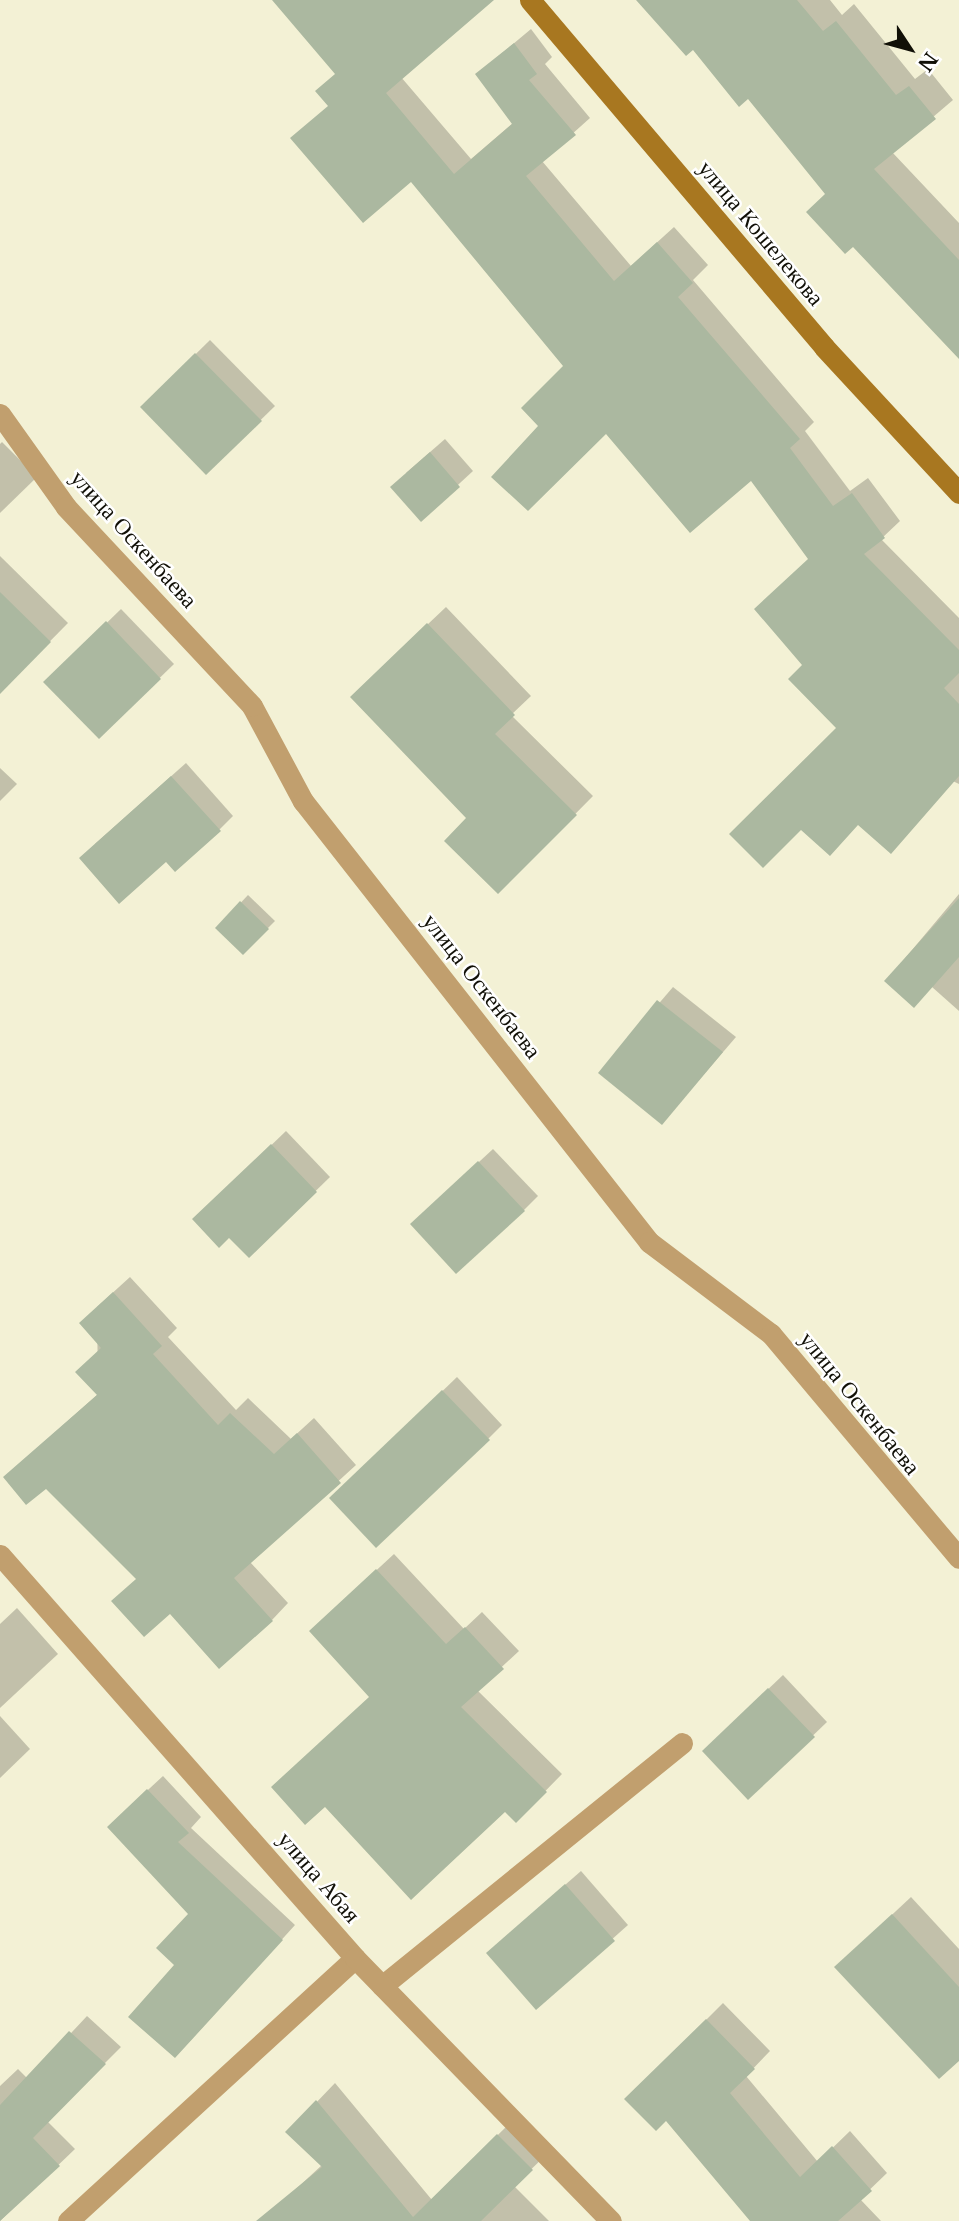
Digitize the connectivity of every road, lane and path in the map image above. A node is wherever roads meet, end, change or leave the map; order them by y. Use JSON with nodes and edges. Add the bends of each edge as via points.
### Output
{"nodes":[{"id":1,"x":530,"y":0,"type":"edge"},
{"id":2,"x":0,"y":414,"type":"edge"},
{"id":3,"x":959,"y":493,"type":"edge"},
{"id":4,"x":0,"y":1555,"type":"edge"},
{"id":5,"x":959,"y":1558,"type":"edge"},
{"id":6,"x":682,"y":1743,"type":"dead end"},
{"id":7,"x":355,"y":1958,"type":"junction"},
{"id":8,"x":383,"y":1986,"type":"junction"},
{"id":9,"x":68,"y":2221,"type":"edge"},
{"id":10,"x":611,"y":2221,"type":"edge"}],
"edges":[{"from":1,"to":3,"type":"main road","name":"улица Кошелекова","via":[[824,347]]},
{"from":2,"to":5,"type":"street","name":"улица Оскенбаева","via":[[65,506],[252,706],[303,801],[649,1242],[771,1334],[933,1534]]},
{"from":4,"to":7,"type":"street","name":"улица Абая"},
{"from":6,"to":8,"type":"street"},
{"from":7,"to":8,"type":"street","name":"улица Абая"},
{"from":7,"to":9,"type":"street"},
{"from":8,"to":10,"type":"street","name":"улица Абая"}]}
